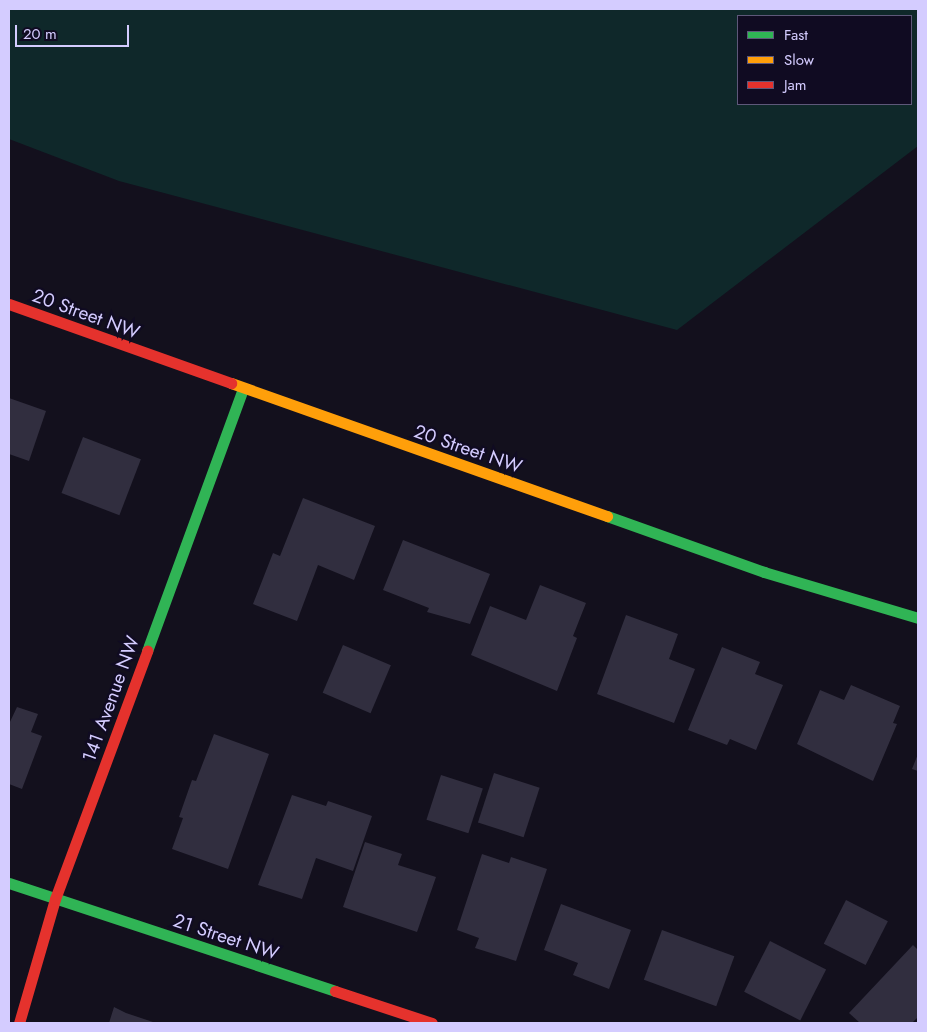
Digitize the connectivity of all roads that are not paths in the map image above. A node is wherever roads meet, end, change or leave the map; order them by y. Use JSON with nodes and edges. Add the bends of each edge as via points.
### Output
{"nodes":[{"id":1,"x":9,"y":304,"type":"edge"},
{"id":2,"x":243,"y":389,"type":"junction"},
{"id":3,"x":918,"y":618,"type":"edge"},
{"id":4,"x":9,"y":883,"type":"edge"},
{"id":5,"x":55,"y":899,"type":"junction"},
{"id":6,"x":19,"y":1023,"type":"edge"},
{"id":7,"x":432,"y":1023,"type":"edge"}],
"edges":[{"from":1,"to":2,"type":"street","name":"20 Street NW"},
{"from":2,"to":3,"type":"street","name":"20 Street NW","via":[[764,572]]},
{"from":2,"to":5,"type":"street","name":"141 Avenue NW"},
{"from":4,"to":5,"type":"street","name":"21 Street NW"},
{"from":5,"to":6,"type":"street","name":"141 Avenue NW"},
{"from":5,"to":7,"type":"street","name":"21 Street NW"}]}
